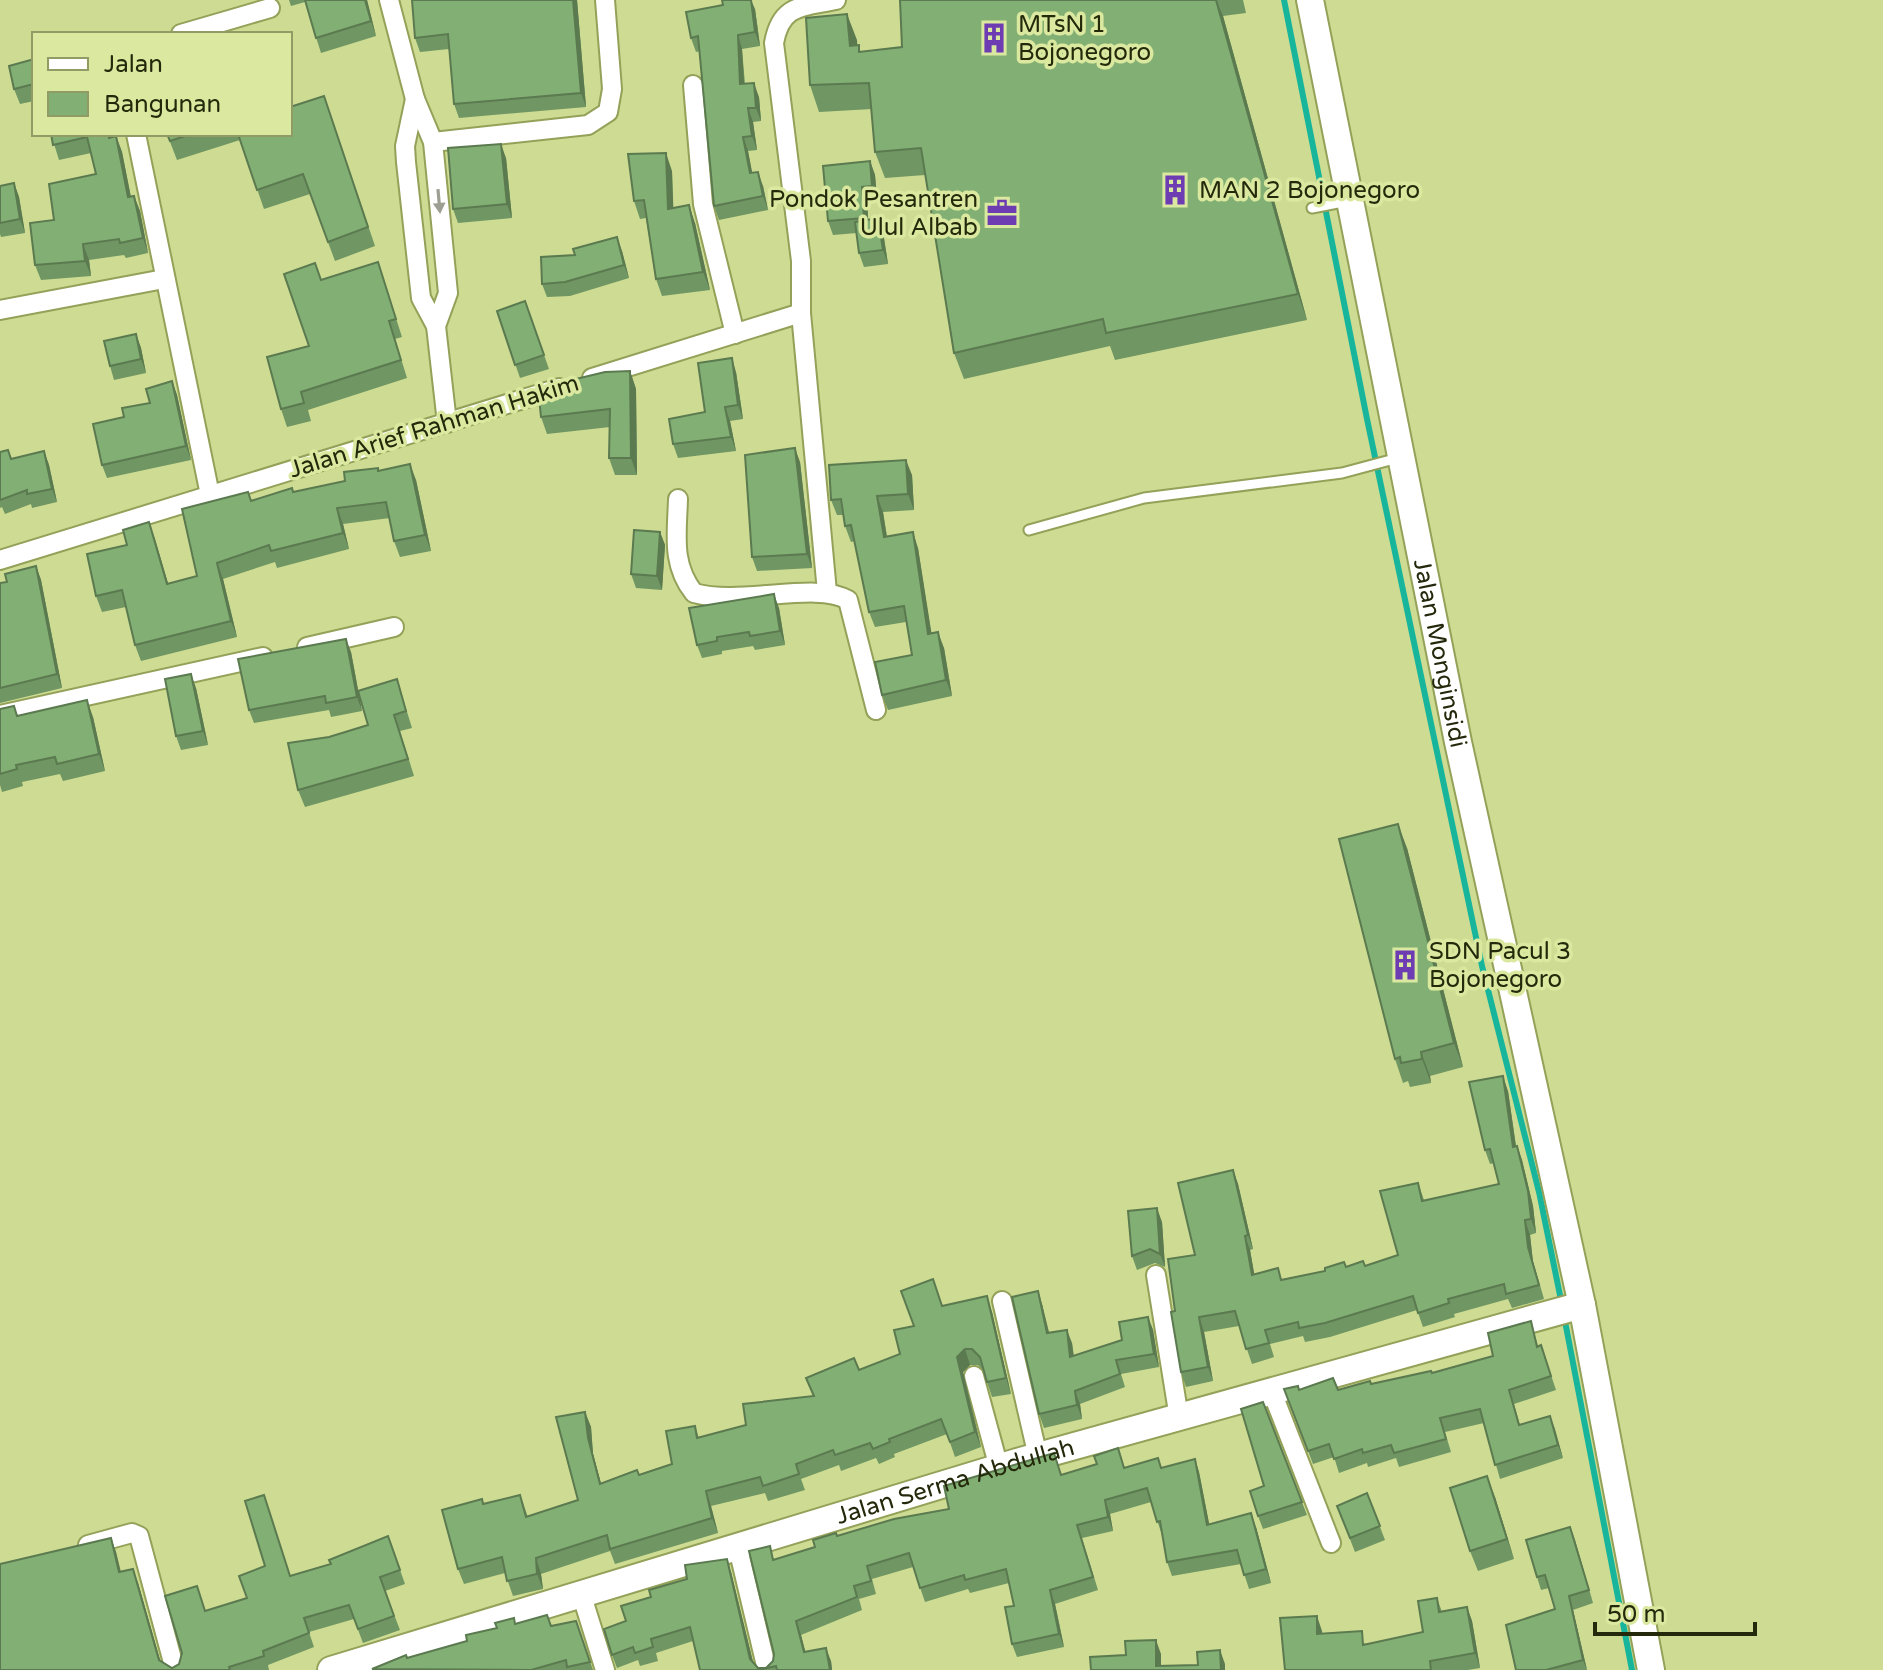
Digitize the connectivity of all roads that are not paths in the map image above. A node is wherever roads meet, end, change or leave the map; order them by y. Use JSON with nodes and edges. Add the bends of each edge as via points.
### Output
{"nodes":[{"id":1,"x":389,"y":0,"type":"edge"},
{"id":2,"x":605,"y":0,"type":"edge"},
{"id":3,"x":836,"y":0,"type":"edge"},
{"id":4,"x":1310,"y":0,"type":"edge"},
{"id":5,"x":270,"y":8,"type":"dead end"},
{"id":6,"x":188,"y":32,"type":"edge"},
{"id":7,"x":693,"y":85,"type":"dead end"},
{"id":8,"x":415,"y":99,"type":"junction"},
{"id":9,"x":136,"y":136,"type":"edge"},
{"id":10,"x":434,"y":150,"type":"junction"},
{"id":11,"x":406,"y":162,"type":"junction"},
{"id":12,"x":1344,"y":202,"type":"junction"},
{"id":13,"x":1312,"y":208,"type":"dead end"},
{"id":14,"x":164,"y":279,"type":"junction"},
{"id":15,"x":0,"y":310,"type":"edge"},
{"id":16,"x":801,"y":313,"type":"junction"},
{"id":17,"x":436,"y":326,"type":"junction"},
{"id":18,"x":735,"y":334,"type":"junction"},
{"id":19,"x":447,"y":423,"type":"junction"},
{"id":20,"x":1395,"y":458,"type":"junction"},
{"id":21,"x":210,"y":495,"type":"junction"},
{"id":22,"x":678,"y":499,"type":"dead end"},
{"id":23,"x":1029,"y":530,"type":"dead end"},
{"id":24,"x":0,"y":560,"type":"edge"},
{"id":25,"x":827,"y":592,"type":"junction"},
{"id":26,"x":394,"y":627,"type":"dead end"},
{"id":27,"x":876,"y":710,"type":"dead end"},
{"id":28,"x":0,"y":715,"type":"edge"},
{"id":29,"x":1156,"y":1275,"type":"dead end"},
{"id":30,"x":1002,"y":1301,"type":"dead end"},
{"id":31,"x":1576,"y":1307,"type":"junction"},
{"id":32,"x":974,"y":1376,"type":"dead end"},
{"id":33,"x":1272,"y":1392,"type":"junction"},
{"id":34,"x":1179,"y":1418,"type":"junction"},
{"id":35,"x":1038,"y":1457,"type":"junction"},
{"id":36,"x":999,"y":1468,"type":"junction"},
{"id":37,"x":1331,"y":1543,"type":"dead end"},
{"id":38,"x":737,"y":1544,"type":"junction"},
{"id":39,"x":76,"y":1549,"type":"edge"},
{"id":40,"x":581,"y":1593,"type":"junction"},
{"id":41,"x":175,"y":1670,"type":"edge"},
{"id":42,"x":331,"y":1670,"type":"edge"},
{"id":43,"x":605,"y":1670,"type":"edge"},
{"id":44,"x":767,"y":1670,"type":"edge"},
{"id":45,"x":1651,"y":1670,"type":"edge"}],
"edges":[{"from":1,"to":8,"type":"street"},
{"from":2,"to":10,"type":"street","via":[[612,89],[608,112],[588,125]]},
{"from":3,"to":16,"type":"street","via":[[788,12],[778,21],[774,43],[801,261]]},
{"from":4,"to":12,"type":"main road","name":"Jalan Monginsidi"},
{"from":5,"to":6,"type":"street"},
{"from":7,"to":18,"type":"street","via":[[703,204]]},
{"from":8,"to":10,"type":"street"},
{"from":8,"to":11,"type":"street"},
{"from":9,"to":14,"type":"street"},
{"from":10,"to":11,"type":"street"},
{"from":10,"to":17,"type":"street","one_way":true,"via":[[448,293]]},
{"from":11,"to":17,"type":"street","via":[[421,298]]},
{"from":12,"to":13,"type":"lane"},
{"from":12,"to":20,"type":"main road","name":"Jalan Monginsidi"},
{"from":14,"to":15,"type":"street"},
{"from":14,"to":21,"type":"street"},
{"from":16,"to":18,"type":"street","name":"Jalan Arief Rahman Hakim"},
{"from":16,"to":25,"type":"street"},
{"from":17,"to":19,"type":"street"},
{"from":18,"to":19,"type":"street","name":"Jalan Arief Rahman Hakim"},
{"from":19,"to":21,"type":"street","name":"Jalan Arief Rahman Hakim"},
{"from":20,"to":23,"type":"lane","via":[[1342,473],[1144,498]]},
{"from":20,"to":31,"type":"main road","name":"Jalan Monginsidi"},
{"from":21,"to":24,"type":"street","name":"Jalan Arief Rahman Hakim"},
{"from":22,"to":25,"type":"street","via":[[676,561],[694,593],[731,600]]},
{"from":25,"to":27,"type":"street","via":[[848,600],[853,610]]},
{"from":26,"to":28,"type":"street"},
{"from":29,"to":34,"type":"street"},
{"from":30,"to":35,"type":"street"},
{"from":31,"to":33,"type":"main road","name":"Jalan Serma Abdullah"},
{"from":31,"to":45,"type":"main road","name":"Jalan Monginsidi"},
{"from":32,"to":36,"type":"street"},
{"from":33,"to":34,"type":"main road","name":"Jalan Serma Abdullah"},
{"from":33,"to":37,"type":"street"},
{"from":34,"to":35,"type":"main road","name":"Jalan Serma Abdullah"},
{"from":35,"to":36,"type":"main road","name":"Jalan Serma Abdullah"},
{"from":36,"to":38,"type":"main road","name":"Jalan Serma Abdullah"},
{"from":38,"to":40,"type":"main road","name":"Jalan Serma Abdullah"},
{"from":38,"to":44,"type":"street"},
{"from":39,"to":41,"type":"street","via":[[132,1533],[139,1536]]},
{"from":40,"to":42,"type":"main road","name":"Jalan Serma Abdullah"},
{"from":40,"to":43,"type":"street"}]}
